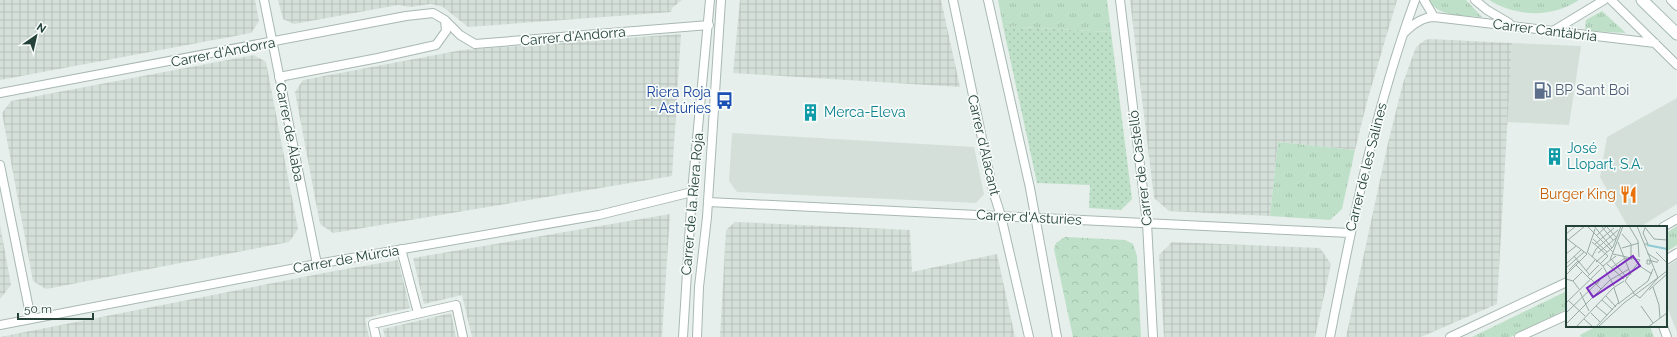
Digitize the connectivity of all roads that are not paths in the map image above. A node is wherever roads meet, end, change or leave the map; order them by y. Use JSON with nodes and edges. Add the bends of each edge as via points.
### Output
{"nodes":[{"id":1,"x":264,"y":0,"type":"edge"},
{"id":2,"x":710,"y":0,"type":"edge"},
{"id":3,"x":721,"y":0,"type":"edge"},
{"id":4,"x":953,"y":0,"type":"edge"},
{"id":5,"x":988,"y":0,"type":"edge"},
{"id":6,"x":1120,"y":0,"type":"edge"},
{"id":7,"x":1414,"y":0,"type":"edge"},
{"id":8,"x":1424,"y":0,"type":"edge"},
{"id":9,"x":1475,"y":0,"type":"edge"},
{"id":10,"x":1604,"y":0,"type":"edge"},
{"id":11,"x":1611,"y":0,"type":"edge"},
{"id":12,"x":1642,"y":0,"type":"edge"},
{"id":13,"x":1671,"y":0,"type":"edge"},
{"id":14,"x":1677,"y":6,"type":"edge"},
{"id":15,"x":1434,"y":17,"type":"junction"},
{"id":16,"x":445,"y":20,"type":"junction"},
{"id":17,"x":709,"y":25,"type":"junction"},
{"id":18,"x":1514,"y":25,"type":"junction"},
{"id":19,"x":1552,"y":31,"type":"junction"},
{"id":20,"x":1677,"y":34,"type":"edge"},
{"id":21,"x":1402,"y":35,"type":"junction"},
{"id":22,"x":272,"y":43,"type":"junction"},
{"id":23,"x":1655,"y":43,"type":"junction"},
{"id":24,"x":1677,"y":65,"type":"edge"},
{"id":25,"x":279,"y":77,"type":"junction"},
{"id":26,"x":0,"y":93,"type":"edge"},
{"id":27,"x":0,"y":165,"type":"edge"},
{"id":28,"x":692,"y":192,"type":"junction"},
{"id":29,"x":708,"y":202,"type":"junction"},
{"id":30,"x":1002,"y":216,"type":"junction"},
{"id":31,"x":1035,"y":218,"type":"junction"},
{"id":32,"x":1677,"y":218,"type":"edge"},
{"id":33,"x":1147,"y":223,"type":"junction"},
{"id":34,"x":1665,"y":226,"type":"edge"},
{"id":35,"x":1350,"y":233,"type":"junction"},
{"id":36,"x":401,"y":249,"type":"junction"},
{"id":37,"x":1677,"y":253,"type":"edge"},
{"id":38,"x":1667,"y":259,"type":"edge"},
{"id":39,"x":317,"y":264,"type":"junction"},
{"id":40,"x":1566,"y":283,"type":"edge"},
{"id":41,"x":418,"y":313,"type":"junction"},
{"id":42,"x":1566,"y":315,"type":"edge"},
{"id":43,"x":31,"y":319,"type":"junction"},
{"id":44,"x":0,"y":325,"type":"edge"},
{"id":45,"x":1663,"y":327,"type":"edge"},
{"id":46,"x":376,"y":337,"type":"edge"},
{"id":47,"x":463,"y":337,"type":"edge"},
{"id":48,"x":683,"y":337,"type":"edge"},
{"id":49,"x":697,"y":337,"type":"edge"},
{"id":50,"x":1029,"y":337,"type":"edge"},
{"id":51,"x":1057,"y":337,"type":"edge"},
{"id":52,"x":1153,"y":337,"type":"edge"},
{"id":53,"x":1330,"y":337,"type":"edge"},
{"id":54,"x":1450,"y":337,"type":"edge"},
{"id":55,"x":1519,"y":337,"type":"edge"},
{"id":56,"x":1667,"y":337,"type":"edge"}],
"edges":[{"from":1,"to":22,"type":"street","name":"Carrer de Álaba"},
{"from":2,"to":17,"type":"street","name":"Carrer de la Riera Roja"},
{"from":3,"to":29,"type":"street","name":"Carrer de la Riera Roja"},
{"from":4,"to":30,"type":"street","name":"Carrer d'Alacant","via":[[993,190]]},
{"from":5,"to":31,"type":"street"},
{"from":6,"to":33,"type":"street","name":"Carrer de Castelló"},
{"from":7,"to":21,"type":"street","name":"Carrer de les Salines"},
{"from":8,"to":15,"type":"street"},
{"from":9,"to":18,"type":"street"},
{"from":10,"to":19,"type":"street"},
{"from":11,"to":23,"type":"street"},
{"from":12,"to":20,"type":"street"},
{"from":13,"to":14,"type":"street"},
{"from":15,"to":18,"type":"street","name":"Carrer Cantàbria"},
{"from":15,"to":21,"type":"street","name":"Carrer Cantàbria","via":[[1413,24]]},
{"from":16,"to":17,"type":"street","name":"Carrer d'Andorra","via":[[460,35],[475,44]]},
{"from":16,"to":22,"type":"street","name":"Carrer d'Andorra","via":[[433,13],[406,16]]},
{"from":16,"to":25,"type":"street","via":[[446,31],[436,45]]},
{"from":17,"to":28,"type":"street","name":"Carrer de la Riera Roja"},
{"from":18,"to":19,"type":"street","name":"Carrer Cantàbria"},
{"from":19,"to":23,"type":"street","name":"Carrer Cantàbria"},
{"from":21,"to":35,"type":"street","name":"Carrer de les Salines","via":[[1382,101]]},
{"from":22,"to":25,"type":"street","name":"Carrer de Álaba"},
{"from":22,"to":26,"type":"street","name":"Carrer d'Andorra"},
{"from":23,"to":24,"type":"street"},
{"from":25,"to":39,"type":"street","name":"Carrer de Álaba"},
{"from":27,"to":43,"type":"street"},
{"from":28,"to":36,"type":"street","name":"Carrer de Múrcia","via":[[599,215]]},
{"from":28,"to":48,"type":"street","name":"Carrer de la Riera Roja"},
{"from":29,"to":30,"type":"street","name":"Carrer d'Asturies"},
{"from":29,"to":49,"type":"street","name":"Carrer de la Riera Roja","via":[[699,287]]},
{"from":30,"to":31,"type":"street","name":"Carrer d'Asturies"},
{"from":30,"to":50,"type":"street","name":"Carrer d'Alacant"},
{"from":31,"to":33,"type":"street","name":"Carrer d'Asturies"},
{"from":31,"to":51,"type":"street"},
{"from":32,"to":34,"type":"street"},
{"from":33,"to":35,"type":"street","name":"Carrer d'Asturies"},
{"from":33,"to":52,"type":"street","name":"Carrer de Castelló"},
{"from":35,"to":53,"type":"street","name":"Carrer de les Salines"},
{"from":36,"to":39,"type":"street","name":"Carrer de Múrcia"},
{"from":36,"to":41,"type":"street"},
{"from":37,"to":38,"type":"street"},
{"from":39,"to":43,"type":"street","name":"Carrer de Múrcia"},
{"from":40,"to":54,"type":"street"},
{"from":41,"to":46,"type":"street","via":[[373,324]]},
{"from":41,"to":47,"type":"street","via":[[456,305]]},
{"from":42,"to":55,"type":"street"},
{"from":43,"to":44,"type":"street","name":"Carrer de Múrcia"},
{"from":45,"to":56,"type":"street"}]}
